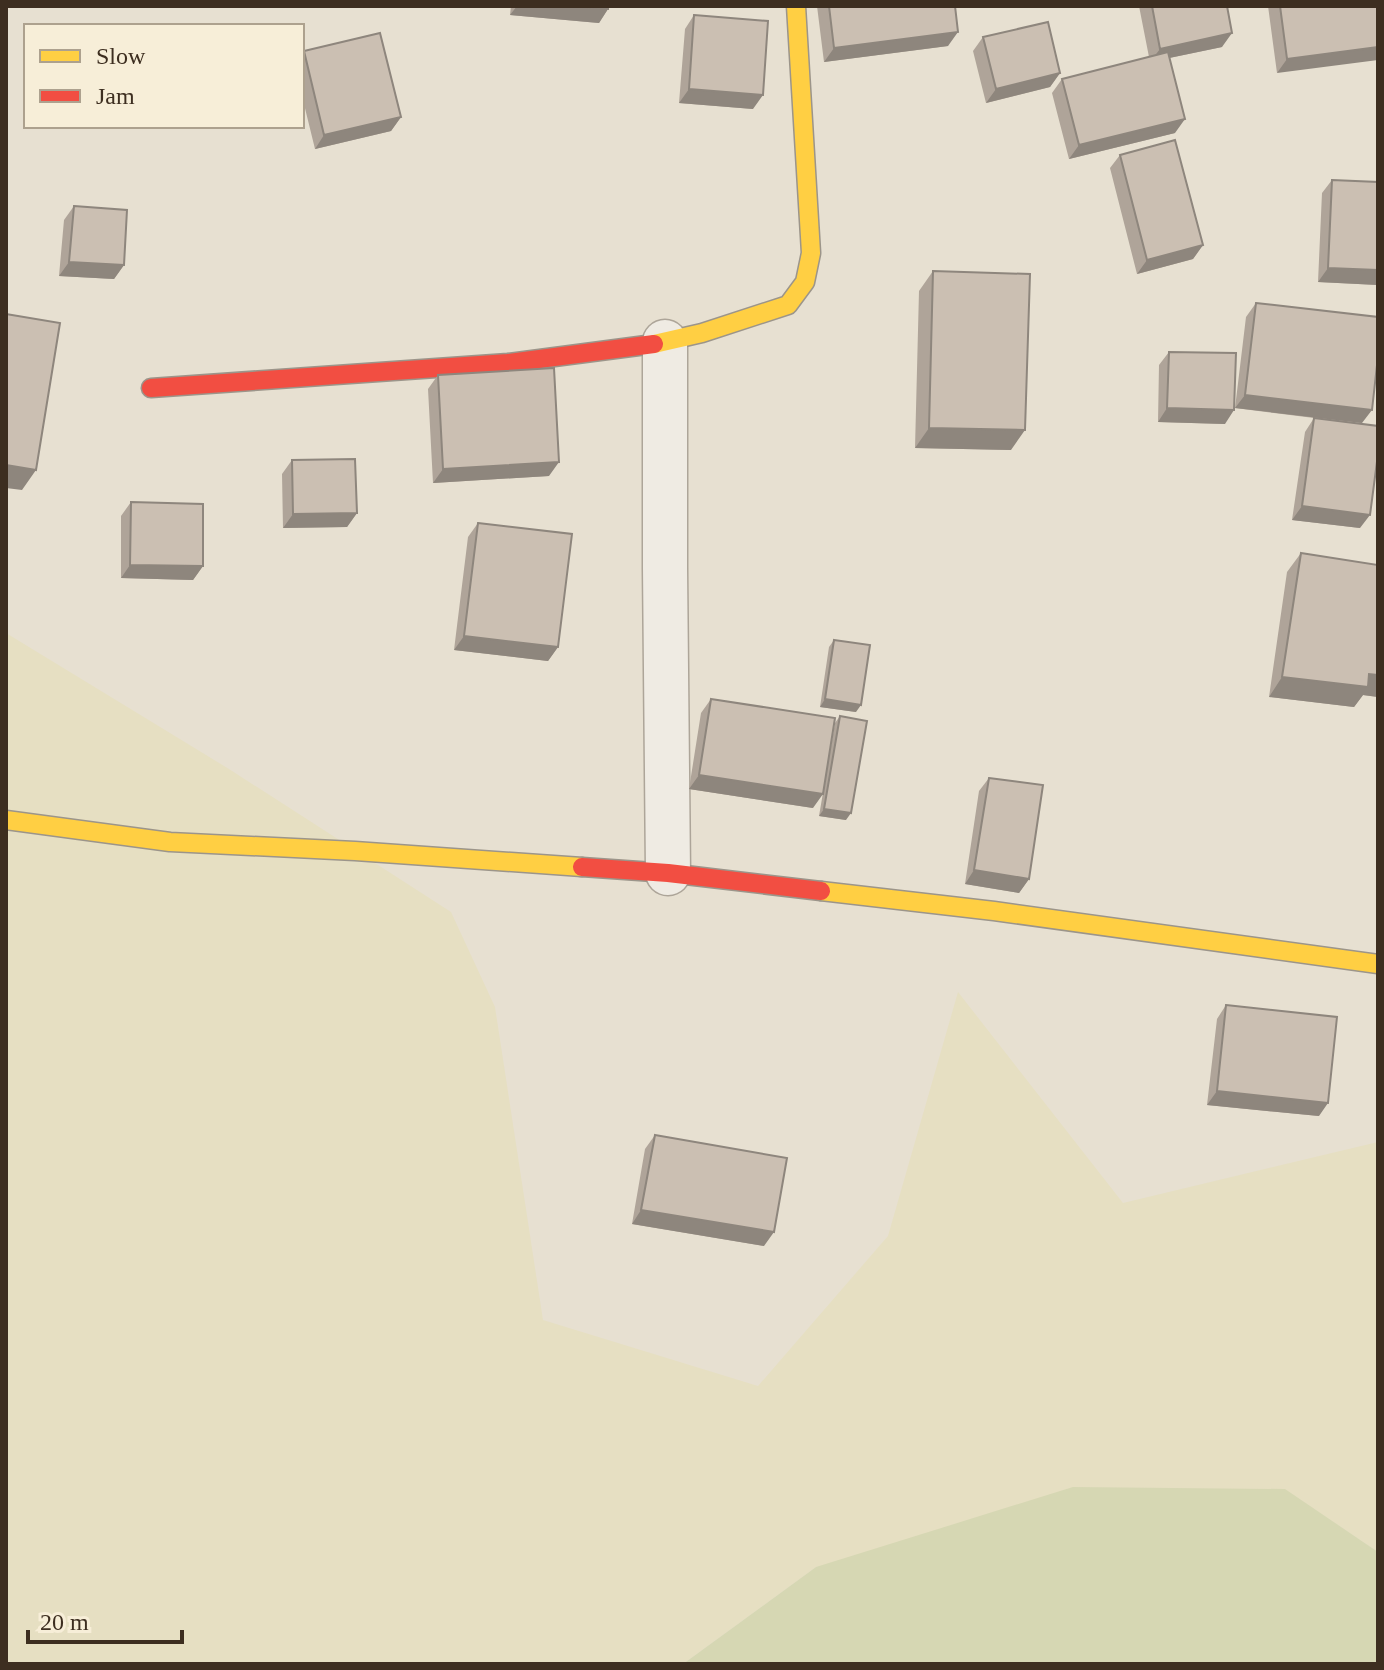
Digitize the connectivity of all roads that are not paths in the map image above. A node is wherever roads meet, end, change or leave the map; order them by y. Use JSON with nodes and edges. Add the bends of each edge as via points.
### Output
{"nodes":[{"id":1,"x":796,"y":6,"type":"edge"},
{"id":2,"x":665,"y":342,"type":"junction"},
{"id":3,"x":151,"y":388,"type":"dead end"},
{"id":4,"x":6,"y":820,"type":"edge"},
{"id":5,"x":668,"y":873,"type":"junction"},
{"id":6,"x":1378,"y":964,"type":"edge"}],
"edges":[{"from":1,"to":2,"type":"street","via":[[811,253],[805,282],[788,305]]},
{"from":2,"to":3,"type":"street","via":[[508,363]]},
{"from":2,"to":5,"type":"street"},
{"from":4,"to":5,"type":"street","via":[[170,842]]},
{"from":5,"to":6,"type":"street"}]}
